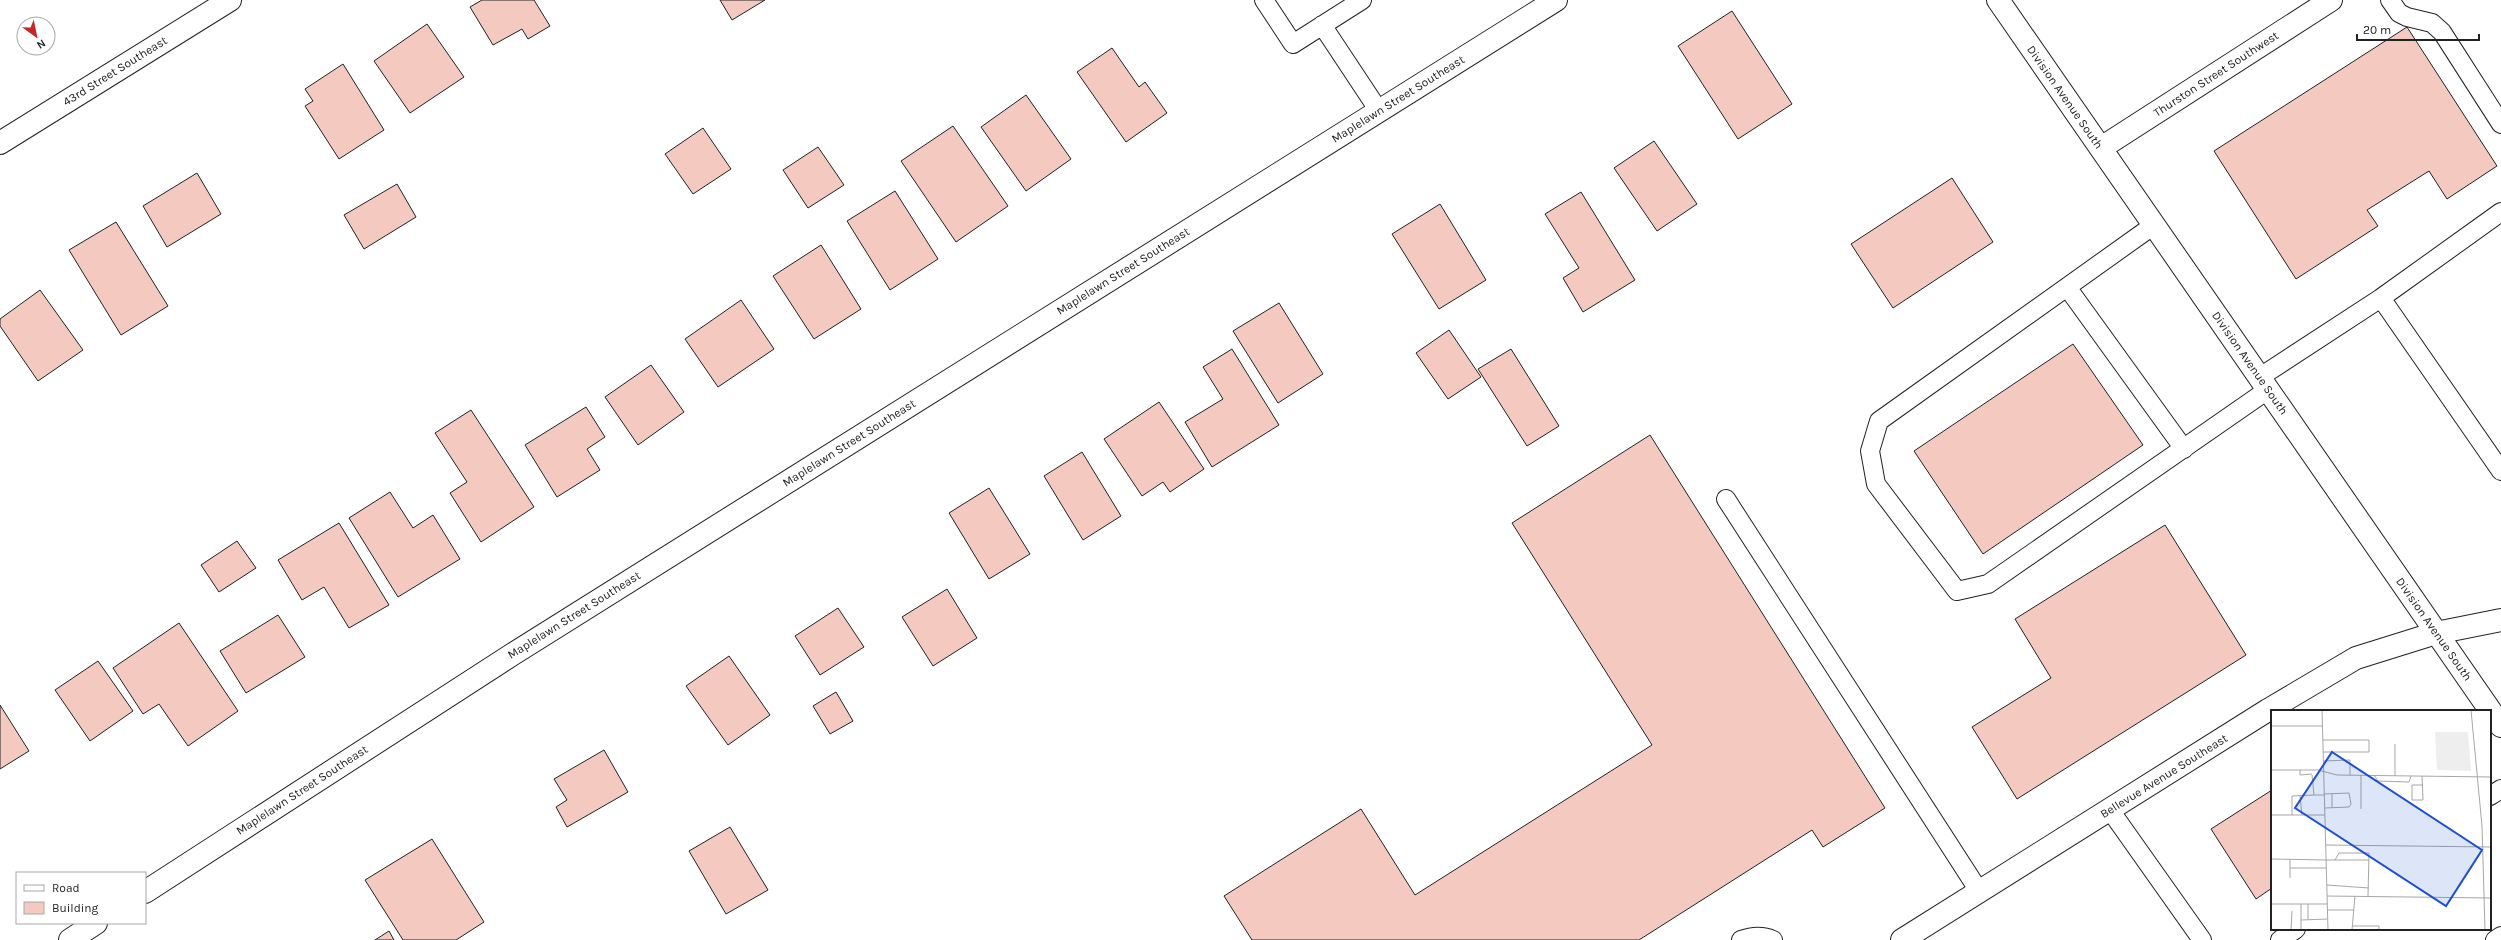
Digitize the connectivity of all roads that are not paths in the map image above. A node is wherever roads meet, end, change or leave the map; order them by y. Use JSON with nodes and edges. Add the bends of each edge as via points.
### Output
{"nodes":[{"id":1,"x":230,"y":0,"type":"edge"},
{"id":2,"x":1264,"y":0,"type":"edge"},
{"id":3,"x":1362,"y":0,"type":"edge"},
{"id":4,"x":1556,"y":0,"type":"edge"},
{"id":5,"x":1998,"y":0,"type":"edge"},
{"id":6,"x":2331,"y":0,"type":"edge"},
{"id":7,"x":2390,"y":0,"type":"edge"},
{"id":8,"x":1322,"y":25,"type":"junction"},
{"id":9,"x":1379,"y":111,"type":"junction"},
{"id":10,"x":2501,"y":124,"type":"edge"},
{"id":11,"x":0,"y":143,"type":"edge"},
{"id":12,"x":2100,"y":148,"type":"junction"},
{"id":13,"x":2501,"y":212,"type":"edge"},
{"id":14,"x":2154,"y":225,"type":"junction"},
{"id":15,"x":2067,"y":287,"type":"junction"},
{"id":16,"x":2381,"y":298,"type":"junction"},
{"id":17,"x":2265,"y":383,"type":"junction"},
{"id":18,"x":2184,"y":449,"type":"junction"},
{"id":19,"x":2501,"y":471,"type":"edge"},
{"id":20,"x":1726,"y":498,"type":"dead end"},
{"id":21,"x":2501,"y":620,"type":"edge"},
{"id":22,"x":2436,"y":633,"type":"junction"},
{"id":23,"x":2272,"y":710,"type":"edge"},
{"id":24,"x":2490,"y":710,"type":"edge"},
{"id":25,"x":2271,"y":711,"type":"edge"},
{"id":26,"x":2491,"y":712,"type":"edge"},
{"id":27,"x":2501,"y":726,"type":"edge"},
{"id":28,"x":2501,"y":789,"type":"edge"},
{"id":29,"x":2491,"y":795,"type":"edge"},
{"id":30,"x":2110,"y":810,"type":"junction"},
{"id":31,"x":146,"y":891,"type":"edge"},
{"id":32,"x":1979,"y":891,"type":"junction"},
{"id":33,"x":94,"y":924,"type":"edge"},
{"id":34,"x":2295,"y":930,"type":"edge"},
{"id":35,"x":2501,"y":936,"type":"edge"},
{"id":36,"x":70,"y":940,"type":"edge"},
{"id":37,"x":1741,"y":940,"type":"edge"},
{"id":38,"x":1773,"y":940,"type":"edge"},
{"id":39,"x":1902,"y":940,"type":"edge"},
{"id":40,"x":2202,"y":940,"type":"edge"},
{"id":41,"x":2280,"y":940,"type":"edge"},
{"id":42,"x":2495,"y":940,"type":"edge"}],
"edges":[{"from":1,"to":11,"type":"street","name":"43rd Street Southeast"},
{"from":2,"to":8,"type":"lane","via":[[1293,44]]},
{"from":3,"to":8,"type":"lane"},
{"from":4,"to":9,"type":"street","name":"Maplelawn Street Southeast"},
{"from":5,"to":12,"type":"street","name":"Division Avenue South"},
{"from":6,"to":12,"type":"street","name":"Thurston Street Southwest"},
{"from":7,"to":10,"type":"lane","via":[[2399,13],[2432,23],[2442,32]]},
{"from":8,"to":9,"type":"lane"},
{"from":9,"to":31,"type":"street","name":"Maplelawn Street Southeast","via":[[513,654]]},
{"from":12,"to":14,"type":"street","name":"Division Avenue South"},
{"from":13,"to":16,"type":"lane"},
{"from":14,"to":15,"type":"lane"},
{"from":14,"to":17,"type":"street","name":"Division Avenue South"},
{"from":15,"to":18,"type":"lane"},
{"from":15,"to":18,"type":"lane","via":[[1879,421],[1870,451],[1876,484],[1957,591],[1988,584]]},
{"from":16,"to":17,"type":"lane"},
{"from":16,"to":19,"type":"lane"},
{"from":17,"to":18,"type":"lane"},
{"from":17,"to":22,"type":"street","name":"Division Avenue South"},
{"from":20,"to":32,"type":"lane"},
{"from":21,"to":22,"type":"street","name":"Bellevue Avenue Southeast"},
{"from":22,"to":23,"type":"street","name":"Bellevue Avenue Southeast","via":[[2356,658]]},
{"from":22,"to":24,"type":"street","name":"Division Avenue South"},
{"from":25,"to":30,"type":"street","name":"Bellevue Avenue Southeast"},
{"from":26,"to":27,"type":"street","name":"Division Avenue South"},
{"from":28,"to":29,"type":"lane"},
{"from":30,"to":32,"type":"street","name":"Bellevue Avenue Southeast"},
{"from":30,"to":40,"type":"lane"},
{"from":32,"to":39,"type":"street","name":"Bellevue Avenue Southeast"},
{"from":33,"to":36,"type":"street"},
{"from":34,"to":41,"type":"lane"},
{"from":35,"to":42,"type":"lane"},
{"from":37,"to":38,"type":"lane","via":[[1766,937]]}]}
